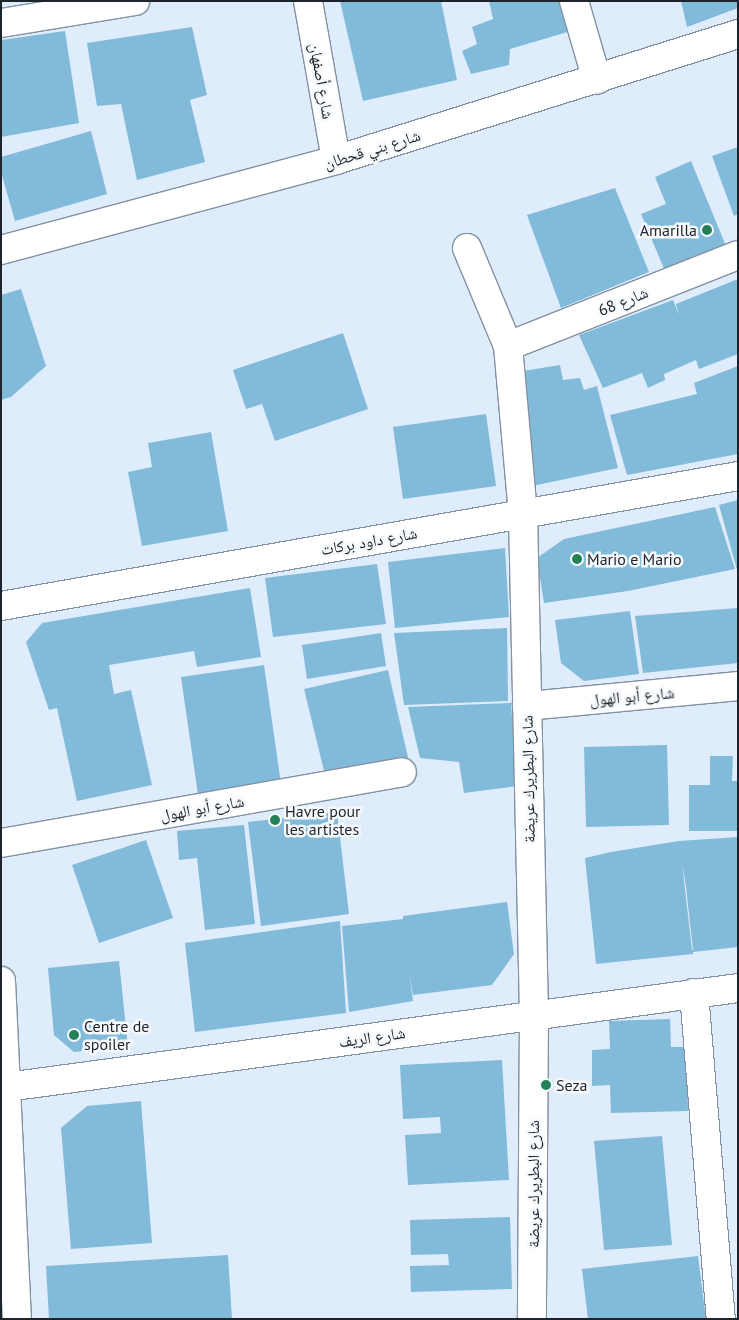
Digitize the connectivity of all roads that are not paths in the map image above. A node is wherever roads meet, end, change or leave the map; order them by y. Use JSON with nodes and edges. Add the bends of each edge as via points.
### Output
{"nodes":[{"id":1,"x":136,"y":1,"type":"edge"},
{"id":2,"x":308,"y":1,"type":"edge"},
{"id":3,"x":574,"y":1,"type":"edge"},
{"id":4,"x":1,"y":23,"type":"edge"},
{"id":5,"x":738,"y":34,"type":"edge"},
{"id":6,"x":597,"y":80,"type":"junction"},
{"id":7,"x":336,"y":160,"type":"junction"},
{"id":8,"x":467,"y":248,"type":"dead end"},
{"id":9,"x":1,"y":250,"type":"edge"},
{"id":10,"x":738,"y":255,"type":"edge"},
{"id":11,"x":508,"y":346,"type":"junction"},
{"id":12,"x":738,"y":476,"type":"edge"},
{"id":13,"x":523,"y":514,"type":"junction"},
{"id":14,"x":1,"y":606,"type":"edge"},
{"id":15,"x":738,"y":686,"type":"edge"},
{"id":16,"x":527,"y":706,"type":"junction"},
{"id":17,"x":402,"y":772,"type":"dead end"},
{"id":18,"x":1,"y":843,"type":"edge"},
{"id":19,"x":1,"y":981,"type":"edge"},
{"id":20,"x":738,"y":988,"type":"edge"},
{"id":21,"x":694,"y":993,"type":"junction"},
{"id":22,"x":534,"y":1015,"type":"junction"},
{"id":23,"x":7,"y":1087,"type":"junction"},
{"id":24,"x":6,"y":1168,"type":"edge"},
{"id":25,"x":17,"y":1319,"type":"edge"},
{"id":26,"x":532,"y":1319,"type":"edge"},
{"id":27,"x":721,"y":1319,"type":"edge"}],
"edges":[{"from":1,"to":4,"type":"street"},
{"from":2,"to":7,"type":"street","name":"شارع أصفهان"},
{"from":3,"to":6,"type":"street"},
{"from":5,"to":6,"type":"street","name":"شارع بني قحطان"},
{"from":6,"to":7,"type":"street","name":"شارع بني قحطان"},
{"from":7,"to":9,"type":"street","name":"شارع بني قحطان"},
{"from":8,"to":11,"type":"street","name":"شارع البطريرك عريضة"},
{"from":10,"to":11,"type":"street","name":"شارع 68"},
{"from":11,"to":13,"type":"street","name":"شارع البطريرك عريضة"},
{"from":12,"to":13,"type":"street","name":"شارع داود بركات"},
{"from":13,"to":14,"type":"street","name":"شارع داود بركات"},
{"from":13,"to":16,"type":"street","name":"شارع البطريرك عريضة"},
{"from":15,"to":16,"type":"street","name":"شارع أبو الهول"},
{"from":16,"to":22,"type":"street","name":"شارع البطريرك عريضة"},
{"from":17,"to":18,"type":"street","name":"شارع أبو الهول"},
{"from":19,"to":23,"type":"street"},
{"from":20,"to":21,"type":"street","name":"شارع الريف"},
{"from":21,"to":22,"type":"street","name":"شارع الريف"},
{"from":21,"to":27,"type":"street"},
{"from":22,"to":23,"type":"street","name":"شارع الريف"},
{"from":22,"to":26,"type":"street","name":"شارع البطريرك عريضة"},
{"from":23,"to":24,"type":"street"},
{"from":24,"to":25,"type":"street"}]}
